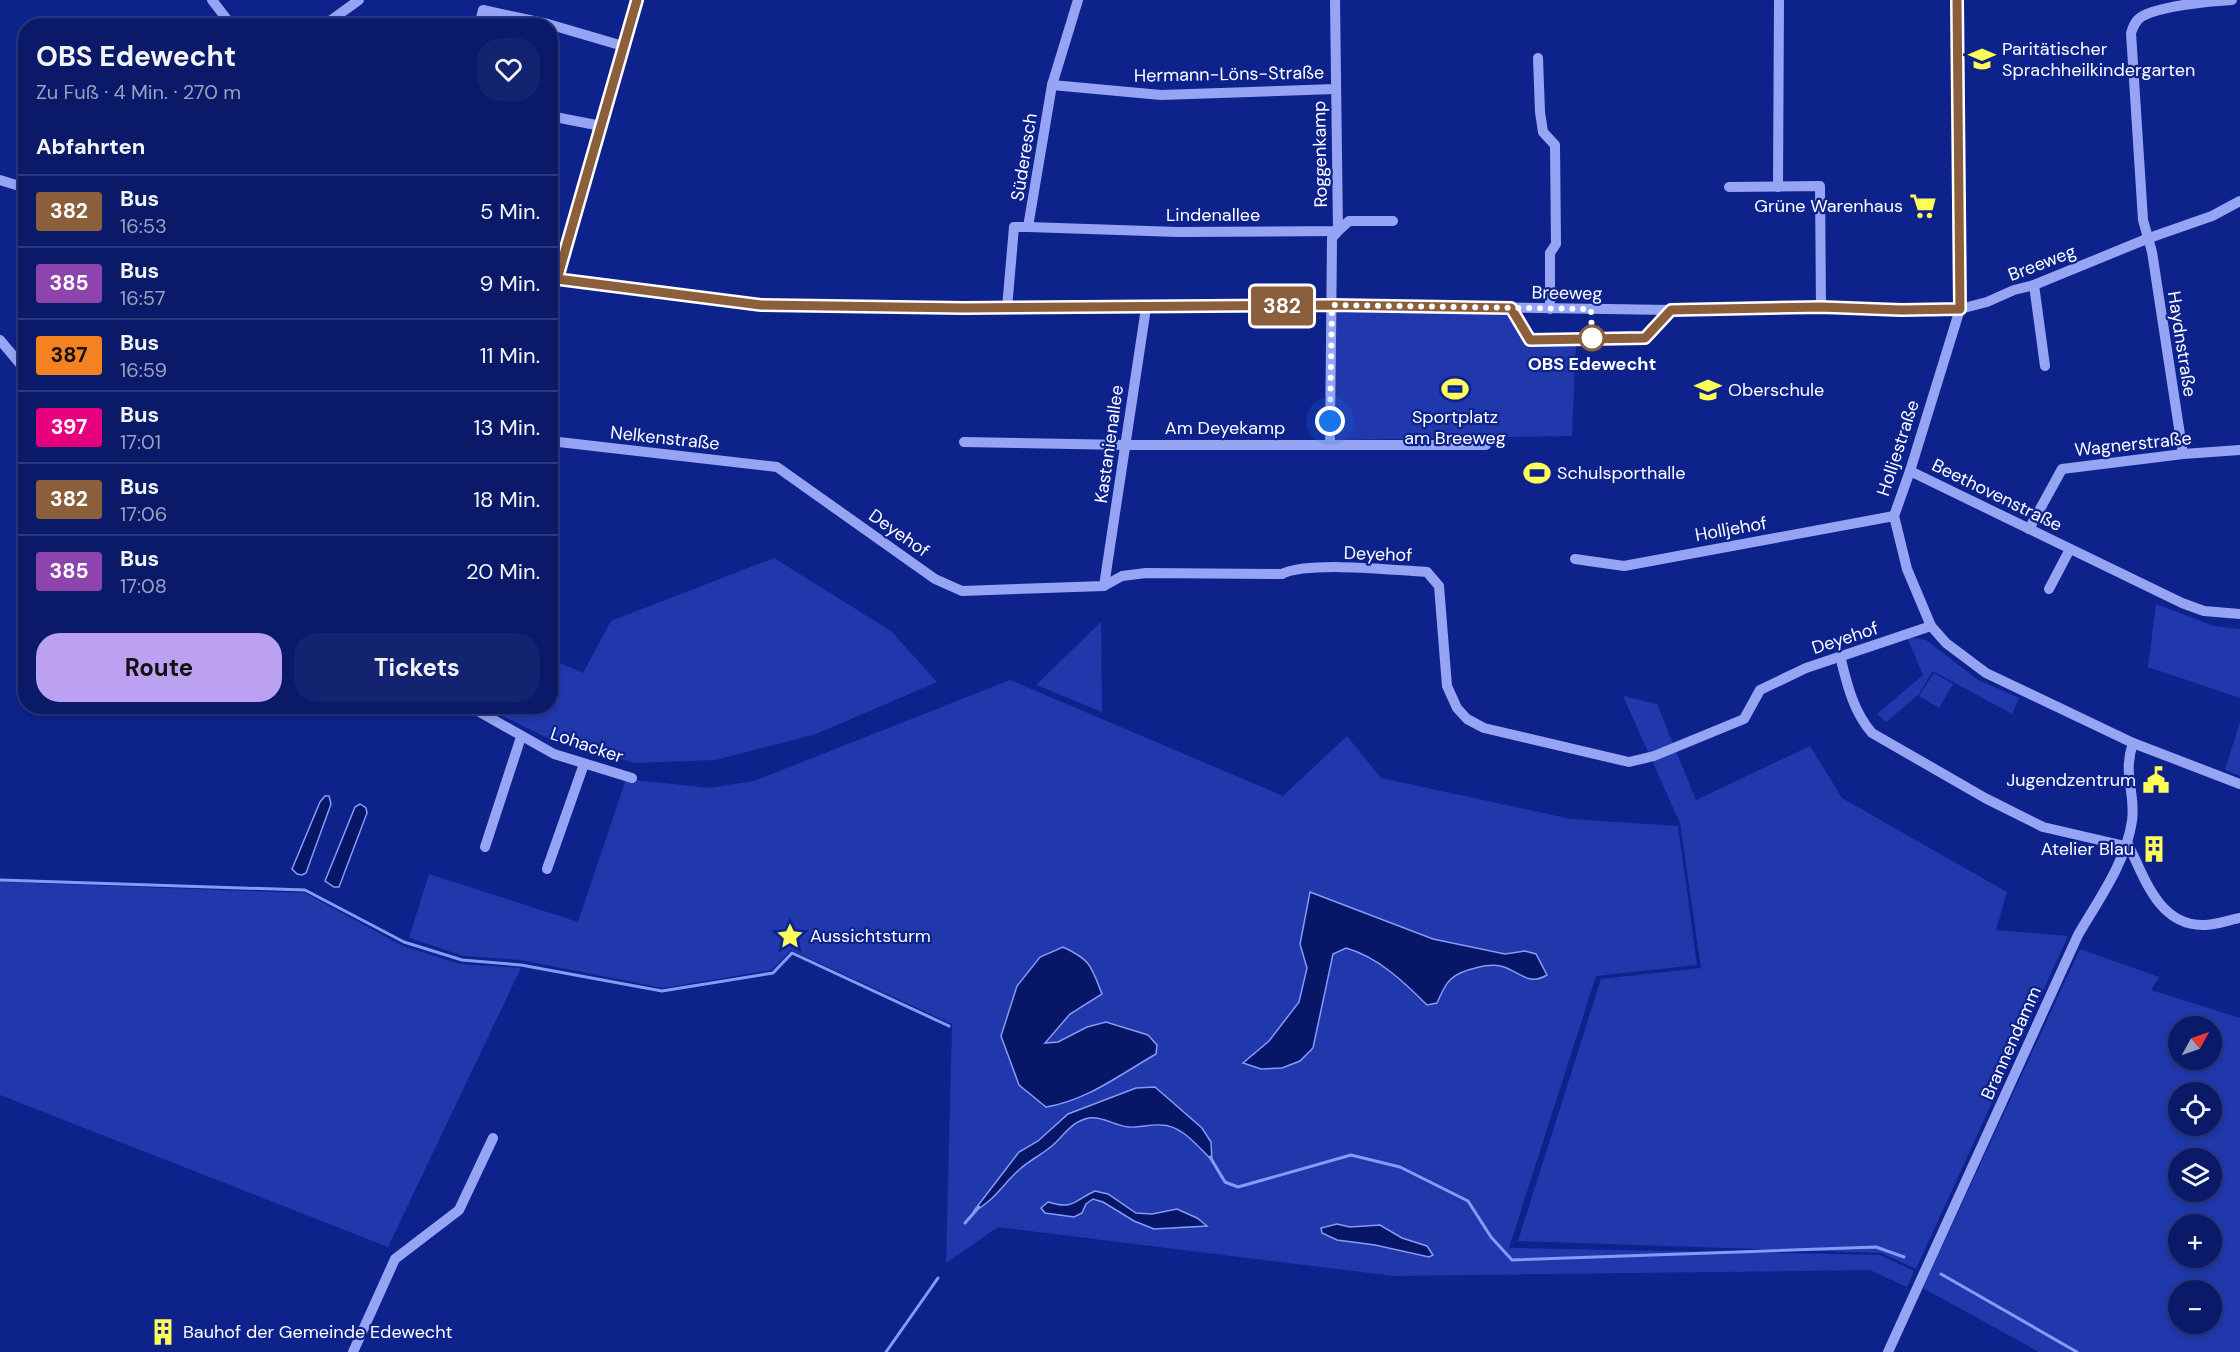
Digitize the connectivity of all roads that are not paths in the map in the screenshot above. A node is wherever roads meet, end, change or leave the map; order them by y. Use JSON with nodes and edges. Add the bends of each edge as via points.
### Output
{"nodes":[{"id":1,"x":212,"y":0,"type":"edge"},
{"id":2,"x":359,"y":0,"type":"edge"},
{"id":3,"x":637,"y":0,"type":"edge"},
{"id":4,"x":1078,"y":0,"type":"edge"},
{"id":5,"x":1335,"y":0,"type":"edge"},
{"id":6,"x":1779,"y":0,"type":"edge"},
{"id":7,"x":1956,"y":0,"type":"edge"},
{"id":8,"x":2232,"y":0,"type":"edge"},
{"id":9,"x":226,"y":18,"type":"edge"},
{"id":10,"x":334,"y":18,"type":"edge"},
{"id":11,"x":481,"y":18,"type":"edge"},
{"id":12,"x":520,"y":18,"type":"edge"},
{"id":13,"x":558,"y":27,"type":"edge"},
{"id":14,"x":623,"y":46,"type":"junction"},
{"id":15,"x":1538,"y":58,"type":"dead end"},
{"id":16,"x":1052,"y":85,"type":"junction"},
{"id":17,"x":1335,"y":89,"type":"junction"},
{"id":18,"x":558,"y":118,"type":"edge"},
{"id":19,"x":601,"y":126,"type":"junction"},
{"id":20,"x":0,"y":180,"type":"edge"},
{"id":21,"x":18,"y":186,"type":"edge"},
{"id":22,"x":1729,"y":187,"type":"dead end"},
{"id":23,"x":1778,"y":187,"type":"junction"},
{"id":24,"x":2240,"y":201,"type":"edge"},
{"id":25,"x":1393,"y":221,"type":"dead end"},
{"id":26,"x":1028,"y":227,"type":"junction"},
{"id":27,"x":1338,"y":231,"type":"junction"},
{"id":28,"x":2149,"y":238,"type":"junction"},
{"id":29,"x":558,"y":265,"type":"edge"},
{"id":30,"x":558,"y":279,"type":"edge"},
{"id":31,"x":2034,"y":285,"type":"junction"},
{"id":32,"x":1332,"y":305,"type":"junction"},
{"id":33,"x":1821,"y":307,"type":"junction"},
{"id":34,"x":1007,"y":308,"type":"junction"},
{"id":35,"x":1146,"y":308,"type":"junction"},
{"id":36,"x":1550,"y":309,"type":"junction"},
{"id":37,"x":1960,"y":309,"type":"junction"},
{"id":38,"x":0,"y":340,"type":"edge"},
{"id":39,"x":18,"y":361,"type":"edge"},
{"id":40,"x":2045,"y":366,"type":"dead end"},
{"id":41,"x":558,"y":442,"type":"edge"},
{"id":42,"x":964,"y":442,"type":"dead end"},
{"id":43,"x":1330,"y":444,"type":"junction"},
{"id":44,"x":1126,"y":445,"type":"junction"},
{"id":45,"x":1486,"y":445,"type":"dead end"},
{"id":46,"x":2240,"y":450,"type":"edge"},
{"id":47,"x":2183,"y":454,"type":"junction"},
{"id":48,"x":777,"y":467,"type":"joint"},
{"id":49,"x":1910,"y":471,"type":"junction"},
{"id":50,"x":1894,"y":516,"type":"junction"},
{"id":51,"x":2029,"y":529,"type":"junction"},
{"id":52,"x":2070,"y":549,"type":"junction"},
{"id":53,"x":1575,"y":559,"type":"dead end"},
{"id":54,"x":1104,"y":586,"type":"junction"},
{"id":55,"x":2049,"y":589,"type":"dead end"},
{"id":56,"x":2240,"y":614,"type":"edge"},
{"id":57,"x":1931,"y":626,"type":"junction"},
{"id":58,"x":1840,"y":656,"type":"junction"},
{"id":59,"x":482,"y":714,"type":"edge"},
{"id":60,"x":521,"y":737,"type":"junction"},
{"id":61,"x":2133,"y":743,"type":"junction"},
{"id":62,"x":584,"y":764,"type":"junction"},
{"id":63,"x":632,"y":778,"type":"dead end"},
{"id":64,"x":2240,"y":784,"type":"edge"},
{"id":65,"x":2126,"y":844,"type":"junction"},
{"id":66,"x":485,"y":847,"type":"dead end"},
{"id":67,"x":547,"y":869,"type":"dead end"},
{"id":68,"x":2240,"y":918,"type":"edge"},
{"id":69,"x":493,"y":1138,"type":"dead end"},
{"id":70,"x":353,"y":1352,"type":"edge"},
{"id":71,"x":1888,"y":1352,"type":"edge"}],
"edges":[{"from":1,"to":9,"type":"street"},
{"from":2,"to":10,"type":"street"},
{"from":3,"to":14,"type":"street"},
{"from":4,"to":16,"type":"street","name":"Süderesch"},
{"from":5,"to":17,"type":"street","name":"Roggenkamp"},
{"from":6,"to":23,"type":"street"},
{"from":7,"to":37,"type":"street","name":"Holljestraße"},
{"from":8,"to":28,"type":"street","name":"Haydnstraße","via":[[2196,3],[2146,15],[2133,27],[2143,220]]},
{"from":11,"to":12,"type":"street","via":[[483,10]]},
{"from":13,"to":14,"type":"street"},
{"from":14,"to":19,"type":"street"},
{"from":15,"to":36,"type":"street","via":[[1543,132],[1555,145],[1556,244],[1550,253]]},
{"from":16,"to":17,"type":"street","name":"Hermann-Löns-Straße","via":[[1161,95]]},
{"from":16,"to":26,"type":"street","name":"Süderesch"},
{"from":17,"to":27,"type":"street","name":"Roggenkamp"},
{"from":18,"to":19,"type":"street"},
{"from":19,"to":29,"type":"street"},
{"from":20,"to":21,"type":"street"},
{"from":22,"to":23,"type":"street"},
{"from":23,"to":33,"type":"street","via":[[1820,186]]},
{"from":24,"to":28,"type":"street","name":"Breeweg","via":[[2212,216]]},
{"from":25,"to":27,"type":"street","name":"Lindenallee","via":[[1348,221]]},
{"from":26,"to":27,"type":"street","name":"Lindenallee","via":[[1178,232]]},
{"from":26,"to":34,"type":"street","name":"Süderesch","via":[[1014,227]]},
{"from":27,"to":32,"type":"street","name":"Roggenkamp","via":[[1332,238]]},
{"from":28,"to":31,"type":"street","name":"Breeweg"},
{"from":28,"to":47,"type":"street","name":"Haydnstraße"},
{"from":30,"to":34,"type":"street","name":"Breeweg","via":[[761,305]]},
{"from":31,"to":37,"type":"street","name":"Breeweg"},
{"from":31,"to":40,"type":"street"},
{"from":32,"to":35,"type":"street","name":"Breeweg"},
{"from":32,"to":36,"type":"street","name":"Breeweg"},
{"from":32,"to":43,"type":"street","name":"Roggenkamp"},
{"from":33,"to":36,"type":"street","name":"Breeweg"},
{"from":33,"to":37,"type":"street","name":"Breeweg"},
{"from":34,"to":35,"type":"street","name":"Breeweg"},
{"from":35,"to":44,"type":"street","name":"Kastanienallee"},
{"from":37,"to":49,"type":"street","name":"Holljestraße"},
{"from":38,"to":39,"type":"street"},
{"from":41,"to":48,"type":"street","name":"Nelkenstraße"},
{"from":42,"to":44,"type":"street","name":"Am Deyekamp"},
{"from":43,"to":44,"type":"street","name":"Am Deyekamp"},
{"from":43,"to":45,"type":"street","name":"Am Deyekamp"},
{"from":44,"to":54,"type":"street","name":"Kastanienallee"},
{"from":46,"to":47,"type":"street","name":"Wagnerstraße"},
{"from":47,"to":51,"type":"street","name":"Wagnerstraße","via":[[2062,469]]},
{"from":48,"to":54,"type":"street","name":"Deyehof","via":[[935,579],[962,591]]},
{"from":49,"to":50,"type":"street","name":"Holljestraße"},
{"from":49,"to":51,"type":"street","name":"Beethovenstraße"},
{"from":50,"to":53,"type":"street","name":"Holljehof","via":[[1624,566]]},
{"from":50,"to":57,"type":"street","name":"Holljestraße","via":[[1907,569]]},
{"from":51,"to":52,"type":"street","name":"Beethovenstraße"},
{"from":52,"to":55,"type":"street","name":"Beethovenstraße"},
{"from":52,"to":56,"type":"street","name":"Beethovenstraße","via":[[2182,603],[2205,611]]},
{"from":54,"to":58,"type":"street","name":"Deyehof","via":[[1122,576],[1146,573],[1282,574],[1328,568],[1427,572],[1439,586],[1447,686],[1467,719],[1484,728],[1629,762],[1666,752],[1744,719],[1760,690]]},
{"from":57,"to":58,"type":"street","name":"Deyehof"},
{"from":57,"to":61,"type":"street","name":"Holljestraße","via":[[1946,644],[1986,673]]},
{"from":58,"to":65,"type":"street","via":[[1860,720],[1872,733],[2043,827]]},
{"from":59,"to":60,"type":"street","name":"Lohacker"},
{"from":60,"to":62,"type":"street","name":"Lohacker"},
{"from":60,"to":66,"type":"street"},
{"from":61,"to":64,"type":"street","name":"Holljestraße"},
{"from":61,"to":65,"type":"street","name":"Brannendamm","via":[[2127,771],[2132,819]]},
{"from":62,"to":63,"type":"street","name":"Lohacker"},
{"from":62,"to":67,"type":"street"},
{"from":65,"to":68,"type":"street","via":[[2157,902],[2169,914],[2205,926]]},
{"from":65,"to":71,"type":"street","name":"Brannendamm","via":[[2114,874],[2078,935]]},
{"from":69,"to":70,"type":"street","via":[[459,1210],[395,1259]]}]}
